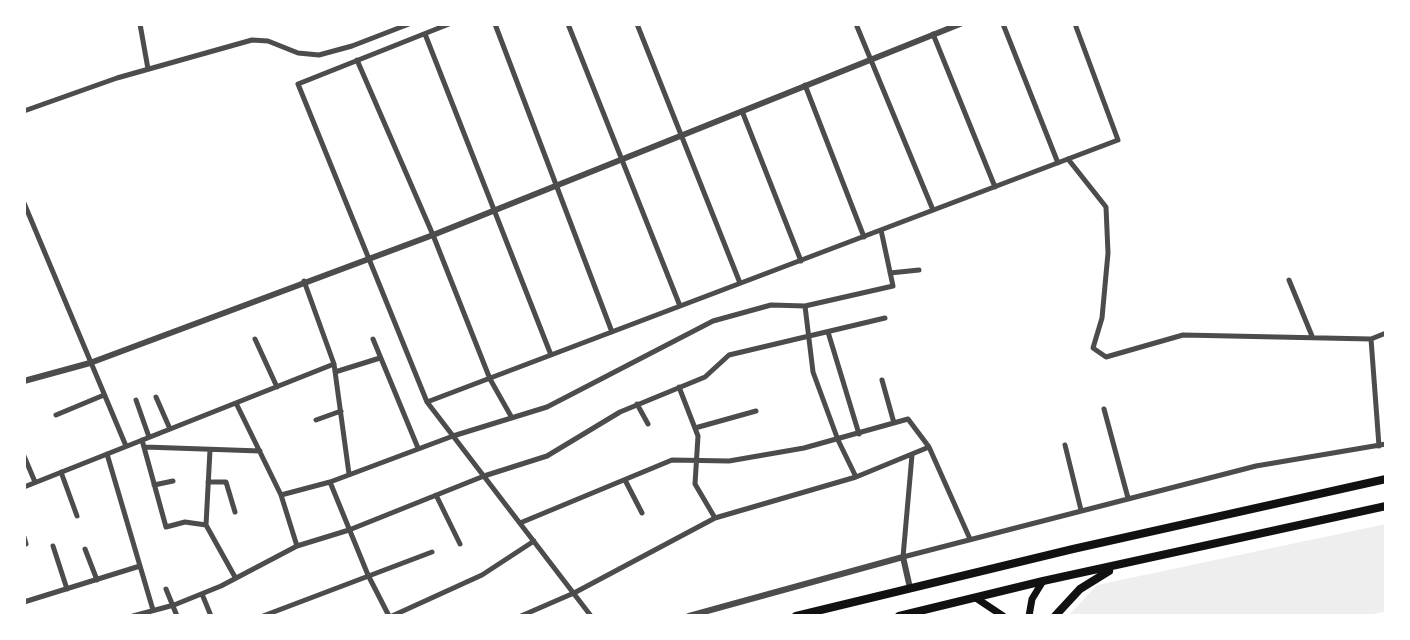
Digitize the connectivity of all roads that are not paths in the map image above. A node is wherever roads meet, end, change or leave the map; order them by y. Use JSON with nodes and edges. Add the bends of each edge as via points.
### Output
{"nodes":[{"id":1,"x":140,"y":24,"type":"edge"},
{"id":2,"x":409,"y":24,"type":"edge"},
{"id":3,"x":449,"y":24,"type":"edge"},
{"id":4,"x":495,"y":24,"type":"edge"},
{"id":5,"x":568,"y":24,"type":"edge"},
{"id":6,"x":637,"y":24,"type":"edge"},
{"id":7,"x":856,"y":24,"type":"edge"},
{"id":8,"x":960,"y":24,"type":"edge"},
{"id":9,"x":1003,"y":24,"type":"edge"},
{"id":10,"x":1075,"y":24,"type":"edge"},
{"id":11,"x":425,"y":34,"type":"junction"},
{"id":12,"x":933,"y":34,"type":"junction"},
{"id":13,"x":870,"y":59,"type":"junction"},
{"id":14,"x":357,"y":60,"type":"junction"},
{"id":15,"x":148,"y":69,"type":"junction"},
{"id":16,"x":805,"y":85,"type":"junction"},
{"id":17,"x":24,"y":111,"type":"edge"},
{"id":18,"x":742,"y":111,"type":"junction"},
{"id":19,"x":682,"y":135,"type":"junction"},
{"id":20,"x":623,"y":158,"type":"junction"},
{"id":21,"x":1068,"y":159,"type":"junction"},
{"id":22,"x":1058,"y":163,"type":"junction"},
{"id":23,"x":555,"y":185,"type":"junction"},
{"id":24,"x":995,"y":187,"type":"junction"},
{"id":25,"x":24,"y":203,"type":"edge"},
{"id":26,"x":494,"y":210,"type":"junction"},
{"id":27,"x":933,"y":210,"type":"junction"},
{"id":28,"x":881,"y":230,"type":"junction"},
{"id":29,"x":433,"y":235,"type":"junction"},
{"id":30,"x":864,"y":237,"type":"junction"},
{"id":31,"x":367,"y":259,"type":"junction"},
{"id":32,"x":801,"y":261,"type":"junction"},
{"id":33,"x":919,"y":270,"type":"dead end"},
{"id":34,"x":890,"y":273,"type":"junction"},
{"id":35,"x":1289,"y":280,"type":"dead end"},
{"id":36,"x":304,"y":281,"type":"junction"},
{"id":37,"x":740,"y":283,"type":"junction"},
{"id":38,"x":680,"y":306,"type":"junction"},
{"id":39,"x":805,"y":306,"type":"junction"},
{"id":40,"x":885,"y":318,"type":"dead end"},
{"id":41,"x":612,"y":332,"type":"junction"},
{"id":42,"x":828,"y":332,"type":"junction"},
{"id":43,"x":1386,"y":333,"type":"edge"},
{"id":44,"x":1312,"y":336,"type":"junction"},
{"id":45,"x":808,"y":337,"type":"junction"},
{"id":46,"x":255,"y":339,"type":"dead end"},
{"id":47,"x":373,"y":339,"type":"dead end"},
{"id":48,"x":1371,"y":339,"type":"junction"},
{"id":49,"x":551,"y":355,"type":"junction"},
{"id":50,"x":380,"y":358,"type":"junction"},
{"id":51,"x":90,"y":363,"type":"junction"},
{"id":52,"x":334,"y":364,"type":"junction"},
{"id":53,"x":335,"y":372,"type":"junction"},
{"id":54,"x":490,"y":379,"type":"junction"},
{"id":55,"x":882,"y":380,"type":"dead end"},
{"id":56,"x":24,"y":381,"type":"edge"},
{"id":57,"x":277,"y":387,"type":"junction"},
{"id":58,"x":679,"y":387,"type":"junction"},
{"id":59,"x":104,"y":395,"type":"junction"},
{"id":60,"x":156,"y":397,"type":"dead end"},
{"id":61,"x":136,"y":400,"type":"dead end"},
{"id":62,"x":427,"y":402,"type":"junction"},
{"id":63,"x":236,"y":403,"type":"junction"},
{"id":64,"x":637,"y":404,"type":"junction"},
{"id":65,"x":1104,"y":409,"type":"dead end"},
{"id":66,"x":341,"y":411,"type":"junction"},
{"id":67,"x":756,"y":411,"type":"dead end"},
{"id":68,"x":56,"y":415,"type":"dead end"},
{"id":69,"x":512,"y":418,"type":"junction"},
{"id":70,"x":316,"y":420,"type":"dead end"},
{"id":71,"x":894,"y":423,"type":"junction"},
{"id":72,"x":648,"y":424,"type":"dead end"},
{"id":73,"x":695,"y":428,"type":"junction"},
{"id":74,"x":170,"y":429,"type":"junction"},
{"id":75,"x":859,"y":434,"type":"junction"},
{"id":76,"x":453,"y":436,"type":"junction"},
{"id":77,"x":146,"y":439,"type":"junction"},
{"id":78,"x":838,"y":440,"type":"junction"},
{"id":79,"x":1065,"y":445,"type":"dead end"},
{"id":80,"x":1383,"y":445,"type":"edge"},
{"id":81,"x":126,"y":446,"type":"junction"},
{"id":82,"x":144,"y":447,"type":"junction"},
{"id":83,"x":929,"y":447,"type":"junction"},
{"id":84,"x":418,"y":448,"type":"junction"},
{"id":85,"x":210,"y":450,"type":"junction"},
{"id":86,"x":260,"y":451,"type":"junction"},
{"id":87,"x":107,"y":454,"type":"junction"},
{"id":88,"x":912,"y":455,"type":"junction"},
{"id":89,"x":24,"y":456,"type":"edge"},
{"id":90,"x":696,"y":461,"type":"junction"},
{"id":91,"x":61,"y":472,"type":"junction"},
{"id":92,"x":349,"y":474,"type":"junction"},
{"id":93,"x":484,"y":476,"type":"junction"},
{"id":94,"x":856,"y":477,"type":"junction"},
{"id":95,"x":625,"y":480,"type":"junction"},
{"id":96,"x":173,"y":481,"type":"dead end"},
{"id":97,"x":35,"y":482,"type":"junction"},
{"id":98,"x":208,"y":482,"type":"junction"},
{"id":99,"x":330,"y":482,"type":"junction"},
{"id":100,"x":1386,"y":482,"type":"edge"},
{"id":101,"x":154,"y":485,"type":"junction"},
{"id":102,"x":24,"y":487,"type":"edge"},
{"id":103,"x":281,"y":495,"type":"junction"},
{"id":104,"x":436,"y":495,"type":"junction"},
{"id":105,"x":1128,"y":498,"type":"junction"},
{"id":106,"x":1386,"y":505,"type":"edge"},
{"id":107,"x":1081,"y":510,"type":"junction"},
{"id":108,"x":235,"y":512,"type":"dead end"},
{"id":109,"x":642,"y":513,"type":"dead end"},
{"id":110,"x":77,"y":516,"type":"dead end"},
{"id":111,"x":715,"y":518,"type":"junction"},
{"id":112,"x":520,"y":523,"type":"junction"},
{"id":113,"x":206,"y":525,"type":"junction"},
{"id":114,"x":349,"y":530,"type":"junction"},
{"id":115,"x":970,"y":539,"type":"junction"},
{"id":116,"x":534,"y":541,"type":"junction"},
{"id":117,"x":460,"y":544,"type":"dead end"},
{"id":118,"x":53,"y":546,"type":"dead end"},
{"id":119,"x":297,"y":546,"type":"junction"},
{"id":120,"x":85,"y":549,"type":"dead end"},
{"id":121,"x":432,"y":552,"type":"dead end"},
{"id":122,"x":903,"y":557,"type":"junction"},
{"id":123,"x":1125,"y":564,"type":"junction"},
{"id":124,"x":140,"y":566,"type":"junction"},
{"id":125,"x":368,"y":575,"type":"junction"},
{"id":126,"x":235,"y":577,"type":"junction"},
{"id":127,"x":97,"y":580,"type":"junction"},
{"id":128,"x":1043,"y":581,"type":"junction"},
{"id":129,"x":910,"y":588,"type":"junction"},
{"id":130,"x":67,"y":589,"type":"junction"},
{"id":131,"x":166,"y":589,"type":"dead end"},
{"id":132,"x":574,"y":593,"type":"junction"},
{"id":133,"x":202,"y":594,"type":"junction"},
{"id":134,"x":976,"y":598,"type":"junction"},
{"id":135,"x":24,"y":602,"type":"edge"},
{"id":136,"x":174,"y":605,"type":"junction"},
{"id":137,"x":153,"y":610,"type":"junction"},
{"id":138,"x":1027,"y":615,"type":"edge"},
{"id":139,"x":133,"y":616,"type":"edge"},
{"id":140,"x":177,"y":616,"type":"edge"},
{"id":141,"x":211,"y":616,"type":"edge"},
{"id":142,"x":263,"y":616,"type":"edge"},
{"id":143,"x":390,"y":616,"type":"edge"},
{"id":144,"x":521,"y":616,"type":"edge"},
{"id":145,"x":591,"y":616,"type":"edge"},
{"id":146,"x":689,"y":616,"type":"edge"},
{"id":147,"x":796,"y":616,"type":"edge"},
{"id":148,"x":899,"y":616,"type":"edge"},
{"id":149,"x":1003,"y":616,"type":"edge"},
{"id":150,"x":1055,"y":616,"type":"edge"}],
"edges":[{"from":1,"to":15,"type":"street"},
{"from":2,"to":15,"type":"street","via":[[319,55],[252,40]]},
{"from":3,"to":11,"type":"street"},
{"from":4,"to":23,"type":"street"},
{"from":5,"to":20,"type":"street"},
{"from":6,"to":19,"type":"street"},
{"from":7,"to":13,"type":"street"},
{"from":8,"to":12,"type":"street"},
{"from":9,"to":22,"type":"street"},
{"from":10,"to":21,"type":"street","via":[[1118,140]]},
{"from":11,"to":14,"type":"street"},
{"from":11,"to":26,"type":"street"},
{"from":12,"to":13,"type":"street"},
{"from":12,"to":24,"type":"street"},
{"from":13,"to":16,"type":"street"},
{"from":13,"to":27,"type":"street"},
{"from":14,"to":29,"type":"street"},
{"from":14,"to":31,"type":"street","via":[[298,84]]},
{"from":15,"to":17,"type":"street"},
{"from":16,"to":18,"type":"street"},
{"from":16,"to":30,"type":"street"},
{"from":18,"to":19,"type":"street"},
{"from":18,"to":32,"type":"street"},
{"from":19,"to":20,"type":"street"},
{"from":19,"to":37,"type":"street"},
{"from":20,"to":23,"type":"street"},
{"from":20,"to":38,"type":"street"},
{"from":21,"to":22,"type":"street"},
{"from":21,"to":44,"type":"street","via":[[1106,207],[1108,253],[1102,318],[1093,348],[1106,357],[1183,335]]},
{"from":22,"to":24,"type":"street"},
{"from":23,"to":26,"type":"street"},
{"from":23,"to":41,"type":"street"},
{"from":24,"to":27,"type":"street"},
{"from":25,"to":51,"type":"street"},
{"from":26,"to":29,"type":"street"},
{"from":26,"to":49,"type":"street"},
{"from":27,"to":28,"type":"street"},
{"from":28,"to":30,"type":"street"},
{"from":28,"to":34,"type":"street"},
{"from":29,"to":31,"type":"street"},
{"from":29,"to":54,"type":"street"},
{"from":30,"to":32,"type":"street"},
{"from":31,"to":36,"type":"street"},
{"from":31,"to":62,"type":"street"},
{"from":32,"to":37,"type":"street"},
{"from":33,"to":34,"type":"street"},
{"from":34,"to":39,"type":"street","via":[[893,286]]},
{"from":35,"to":44,"type":"street"},
{"from":36,"to":51,"type":"street"},
{"from":36,"to":52,"type":"street"},
{"from":37,"to":38,"type":"street"},
{"from":38,"to":41,"type":"street"},
{"from":39,"to":45,"type":"street"},
{"from":39,"to":69,"type":"street","via":[[771,305],[713,321],[547,407]]},
{"from":40,"to":42,"type":"street"},
{"from":41,"to":49,"type":"street"},
{"from":42,"to":45,"type":"street"},
{"from":42,"to":75,"type":"street"},
{"from":43,"to":48,"type":"street"},
{"from":44,"to":48,"type":"street"},
{"from":45,"to":58,"type":"street","via":[[729,355],[705,377]]},
{"from":45,"to":78,"type":"street","via":[[813,372]]},
{"from":46,"to":57,"type":"street"},
{"from":47,"to":50,"type":"street"},
{"from":48,"to":80,"type":"street"},
{"from":49,"to":54,"type":"street"},
{"from":50,"to":53,"type":"street"},
{"from":50,"to":84,"type":"street"},
{"from":51,"to":56,"type":"street"},
{"from":51,"to":59,"type":"street"},
{"from":52,"to":53,"type":"street"},
{"from":52,"to":57,"type":"street"},
{"from":53,"to":66,"type":"street"},
{"from":54,"to":62,"type":"street"},
{"from":54,"to":69,"type":"street"},
{"from":55,"to":71,"type":"street"},
{"from":57,"to":63,"type":"street"},
{"from":58,"to":64,"type":"street"},
{"from":58,"to":73,"type":"street"},
{"from":59,"to":68,"type":"street"},
{"from":59,"to":81,"type":"street"},
{"from":60,"to":74,"type":"street"},
{"from":61,"to":77,"type":"street"},
{"from":62,"to":76,"type":"street"},
{"from":63,"to":74,"type":"street"},
{"from":63,"to":86,"type":"street"},
{"from":64,"to":72,"type":"street"},
{"from":64,"to":93,"type":"street","via":[[547,456]]},
{"from":65,"to":105,"type":"street"},
{"from":66,"to":70,"type":"street"},
{"from":66,"to":92,"type":"street"},
{"from":67,"to":73,"type":"street"},
{"from":69,"to":76,"type":"street"},
{"from":71,"to":75,"type":"street"},
{"from":71,"to":83,"type":"street","via":[[908,419]]},
{"from":73,"to":90,"type":"street"},
{"from":74,"to":77,"type":"street"},
{"from":75,"to":78,"type":"street"},
{"from":76,"to":84,"type":"street"},
{"from":76,"to":93,"type":"street"},
{"from":77,"to":81,"type":"street"},
{"from":77,"to":82,"type":"street"},
{"from":78,"to":90,"type":"street","via":[[729,461]]},
{"from":78,"to":94,"type":"street"},
{"from":79,"to":107,"type":"street"},
{"from":80,"to":105,"type":"street","via":[[1256,466]]},
{"from":81,"to":87,"type":"street"},
{"from":82,"to":85,"type":"street"},
{"from":82,"to":101,"type":"street"},
{"from":83,"to":88,"type":"street"},
{"from":83,"to":115,"type":"street"},
{"from":84,"to":92,"type":"street"},
{"from":85,"to":86,"type":"street"},
{"from":85,"to":98,"type":"street"},
{"from":86,"to":103,"type":"street"},
{"from":87,"to":91,"type":"street"},
{"from":87,"to":124,"type":"street"},
{"from":88,"to":94,"type":"street"},
{"from":88,"to":122,"type":"street"},
{"from":89,"to":97,"type":"street"},
{"from":90,"to":95,"type":"street","via":[[672,460]]},
{"from":90,"to":111,"type":"street","via":[[695,484]]},
{"from":91,"to":97,"type":"street"},
{"from":91,"to":110,"type":"street"},
{"from":92,"to":99,"type":"street"},
{"from":93,"to":104,"type":"street"},
{"from":93,"to":112,"type":"street"},
{"from":94,"to":111,"type":"street"},
{"from":95,"to":109,"type":"street"},
{"from":95,"to":112,"type":"street"},
{"from":96,"to":101,"type":"street"},
{"from":97,"to":102,"type":"street"},
{"from":98,"to":108,"type":"street","via":[[226,482]]},
{"from":98,"to":113,"type":"street"},
{"from":99,"to":103,"type":"street"},
{"from":99,"to":114,"type":"street"},
{"from":100,"to":129,"type":"main road"},
{"from":101,"to":113,"type":"street","via":[[166,527],[185,522]]},
{"from":103,"to":119,"type":"street"},
{"from":104,"to":114,"type":"street"},
{"from":104,"to":117,"type":"street"},
{"from":105,"to":107,"type":"street"},
{"from":106,"to":123,"type":"main road"},
{"from":107,"to":115,"type":"street"},
{"from":111,"to":132,"type":"street"},
{"from":112,"to":116,"type":"street"},
{"from":113,"to":126,"type":"street"},
{"from":114,"to":119,"type":"street"},
{"from":114,"to":125,"type":"street"},
{"from":115,"to":122,"type":"street"},
{"from":116,"to":132,"type":"street"},
{"from":116,"to":143,"type":"street","via":[[482,575]]},
{"from":118,"to":130,"type":"street"},
{"from":119,"to":126,"type":"street"},
{"from":120,"to":127,"type":"street"},
{"from":121,"to":125,"type":"street"},
{"from":122,"to":129,"type":"street"},
{"from":122,"to":146,"type":"street"},
{"from":123,"to":128,"type":"main road"},
{"from":123,"to":150,"type":"main road","via":[[1080,589]]},
{"from":124,"to":127,"type":"street"},
{"from":124,"to":137,"type":"street"},
{"from":125,"to":142,"type":"street"},
{"from":125,"to":143,"type":"street"},
{"from":126,"to":133,"type":"street"},
{"from":127,"to":130,"type":"street"},
{"from":128,"to":134,"type":"main road"},
{"from":128,"to":138,"type":"main road"},
{"from":129,"to":147,"type":"main road"},
{"from":130,"to":135,"type":"street"},
{"from":131,"to":136,"type":"street"},
{"from":132,"to":144,"type":"street"},
{"from":132,"to":145,"type":"street"},
{"from":133,"to":136,"type":"street"},
{"from":133,"to":141,"type":"street"},
{"from":134,"to":148,"type":"main road"},
{"from":134,"to":149,"type":"main road"},
{"from":136,"to":137,"type":"street"},
{"from":136,"to":140,"type":"street"},
{"from":137,"to":139,"type":"street"}]}
